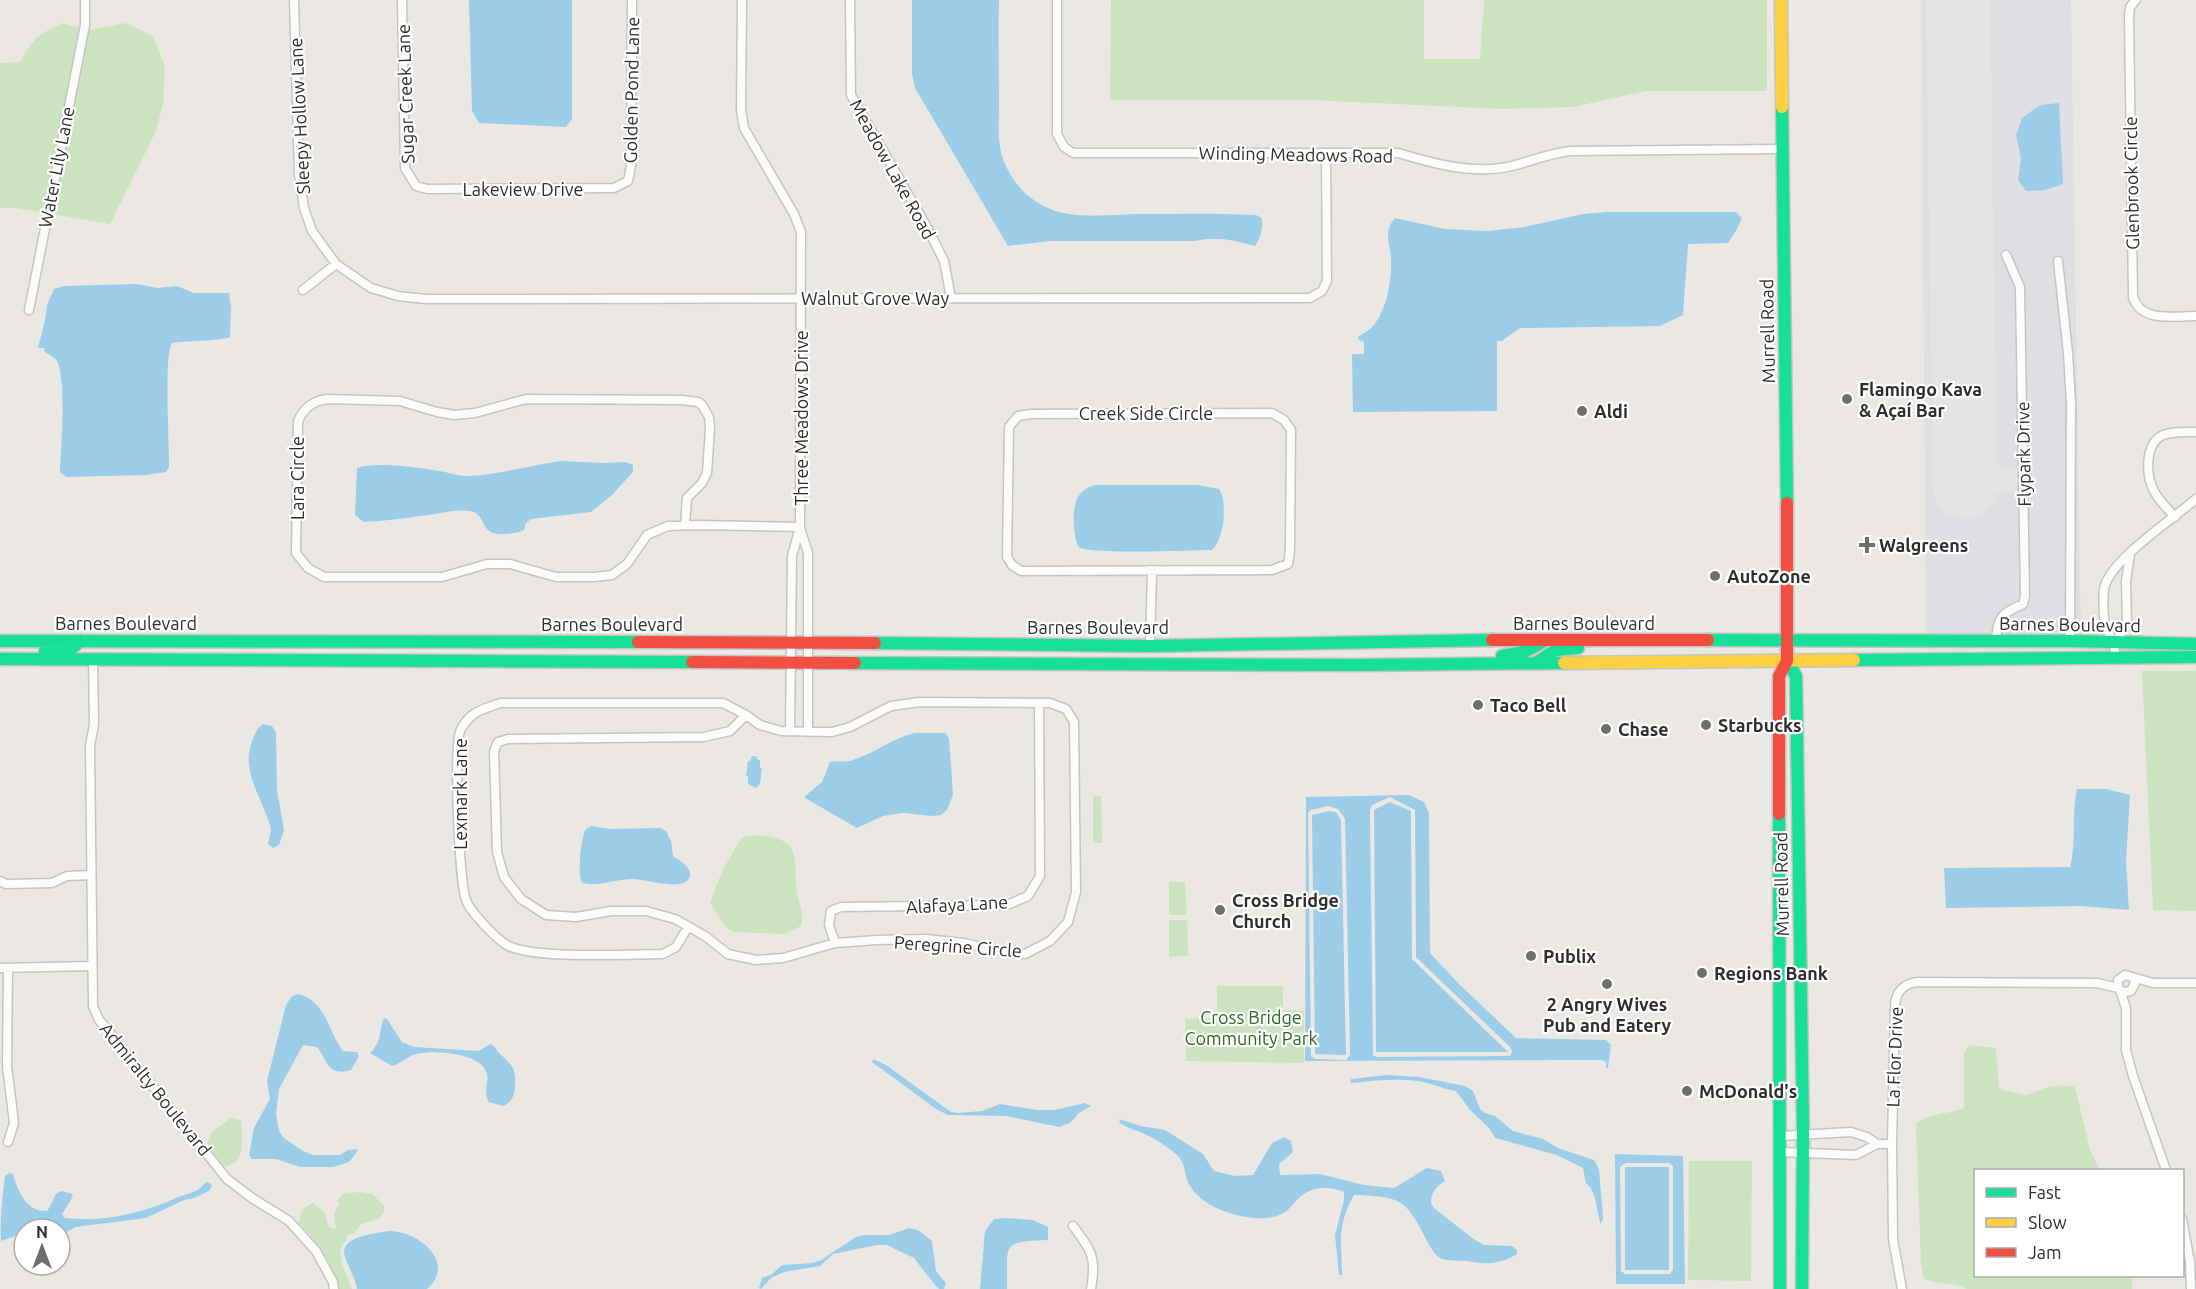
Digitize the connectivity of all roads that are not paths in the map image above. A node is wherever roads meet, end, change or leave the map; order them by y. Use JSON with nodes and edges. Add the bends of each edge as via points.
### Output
{"nodes":[{"id":1,"x":85,"y":0,"type":"edge"},
{"id":2,"x":294,"y":0,"type":"edge"},
{"id":3,"x":402,"y":0,"type":"edge"},
{"id":4,"x":632,"y":0,"type":"edge"},
{"id":5,"x":742,"y":0,"type":"edge"},
{"id":6,"x":850,"y":0,"type":"edge"},
{"id":7,"x":1057,"y":0,"type":"edge"},
{"id":8,"x":1781,"y":0,"type":"edge"},
{"id":9,"x":2136,"y":0,"type":"edge"},
{"id":10,"x":1782,"y":149,"type":"junction"},
{"id":11,"x":1326,"y":153,"type":"junction"},
{"id":12,"x":628,"y":181,"type":"joint"},
{"id":13,"x":416,"y":186,"type":"joint"},
{"id":14,"x":312,"y":231,"type":"joint"},
{"id":15,"x":2006,"y":255,"type":"dead end"},
{"id":16,"x":2058,"y":261,"type":"dead end"},
{"id":17,"x":336,"y":264,"type":"junction"},
{"id":18,"x":303,"y":290,"type":"dead end"},
{"id":19,"x":802,"y":298,"type":"junction"},
{"id":20,"x":951,"y":298,"type":"junction"},
{"id":21,"x":29,"y":310,"type":"dead end"},
{"id":22,"x":2196,"y":316,"type":"edge"},
{"id":23,"x":2196,"y":432,"type":"edge"},
{"id":24,"x":2196,"y":499,"type":"edge"},
{"id":25,"x":2175,"y":518,"type":"junction"},
{"id":26,"x":685,"y":525,"type":"junction"},
{"id":27,"x":800,"y":527,"type":"junction"},
{"id":28,"x":2131,"y":552,"type":"junction"},
{"id":29,"x":1152,"y":570,"type":"junction"},
{"id":30,"x":0,"y":641,"type":"edge"},
{"id":31,"x":80,"y":641,"type":"junction"},
{"id":32,"x":283,"y":641,"type":"junction"},
{"id":33,"x":1544,"y":641,"type":"junction"},
{"id":34,"x":1713,"y":641,"type":"junction"},
{"id":35,"x":1786,"y":641,"type":"junction"},
{"id":36,"x":1996,"y":641,"type":"junction"},
{"id":37,"x":2070,"y":641,"type":"junction"},
{"id":38,"x":792,"y":642,"type":"junction"},
{"id":39,"x":2115,"y":642,"type":"junction"},
{"id":40,"x":807,"y":643,"type":"junction"},
{"id":41,"x":2196,"y":644,"type":"edge"},
{"id":42,"x":1150,"y":646,"type":"junction"},
{"id":43,"x":1139,"y":655,"type":"junction"},
{"id":44,"x":0,"y":657,"type":"edge"},
{"id":45,"x":2196,"y":657,"type":"edge"},
{"id":46,"x":2115,"y":658,"type":"junction"},
{"id":47,"x":93,"y":659,"type":"junction"},
{"id":48,"x":807,"y":661,"type":"junction"},
{"id":49,"x":1786,"y":661,"type":"junction"},
{"id":50,"x":792,"y":662,"type":"junction"},
{"id":51,"x":1001,"y":663,"type":"junction"},
{"id":52,"x":1536,"y":663,"type":"junction"},
{"id":53,"x":1119,"y":664,"type":"junction"},
{"id":54,"x":1412,"y":664,"type":"junction"},
{"id":55,"x":1039,"y":703,"type":"junction"},
{"id":56,"x":746,"y":715,"type":"junction"},
{"id":57,"x":790,"y":731,"type":"junction"},
{"id":58,"x":808,"y":732,"type":"junction"},
{"id":59,"x":91,"y":875,"type":"junction"},
{"id":60,"x":0,"y":881,"type":"edge"},
{"id":61,"x":688,"y":927,"type":"junction"},
{"id":62,"x":835,"y":943,"type":"junction"},
{"id":63,"x":91,"y":966,"type":"junction"},
{"id":64,"x":4,"y":968,"type":"edge"},
{"id":65,"x":2120,"y":977,"type":"junction"},
{"id":66,"x":2133,"y":978,"type":"junction"},
{"id":67,"x":2097,"y":983,"type":"junction"},
{"id":68,"x":2153,"y":983,"type":"junction"},
{"id":69,"x":2196,"y":983,"type":"edge"},
{"id":70,"x":2119,"y":989,"type":"junction"},
{"id":71,"x":2132,"y":990,"type":"junction"},
{"id":72,"x":2126,"y":1008,"type":"junction"},
{"id":73,"x":1803,"y":1134,"type":"junction"},
{"id":74,"x":1780,"y":1136,"type":"junction"},
{"id":75,"x":8,"y":1142,"type":"dead end"},
{"id":76,"x":1877,"y":1144,"type":"junction"},
{"id":77,"x":1892,"y":1144,"type":"junction"},
{"id":78,"x":1780,"y":1152,"type":"junction"},
{"id":79,"x":1802,"y":1154,"type":"junction"},
{"id":80,"x":2166,"y":1169,"type":"edge"},
{"id":81,"x":1073,"y":1226,"type":"dead end"},
{"id":82,"x":2184,"y":1230,"type":"edge"},
{"id":83,"x":334,"y":1289,"type":"edge"},
{"id":84,"x":1091,"y":1289,"type":"edge"},
{"id":85,"x":1780,"y":1289,"type":"edge"},
{"id":86,"x":1802,"y":1289,"type":"edge"},
{"id":87,"x":1902,"y":1289,"type":"edge"},
{"id":88,"x":2191,"y":1289,"type":"edge"}],
"edges":[{"from":1,"to":21,"type":"street","name":"Water Lily Lane","via":[[85,25]]},
{"from":2,"to":14,"type":"street","name":"Sleepy Hollow Lane","via":[[298,175]]},
{"from":3,"to":13,"type":"street","name":"Sugar Creek Lane","via":[[405,168]]},
{"from":4,"to":12,"type":"street","name":"Golden Pond Lane"},
{"from":5,"to":19,"type":"street","name":"Three Meadows Drive","via":[[744,128],[798,223]]},
{"from":6,"to":20,"type":"street","name":"Meadow Lake Road","via":[[851,95],[944,261]]},
{"from":7,"to":11,"type":"street","name":"Winding Meadows Road","via":[[1056,134],[1073,153]]},
{"from":8,"to":10,"type":"main road","name":"Murrell Road"},
{"from":9,"to":22,"type":"street","name":"Glenbrook Circle","via":[[2129,17],[2133,297],[2147,314]]},
{"from":10,"to":11,"type":"street","name":"Winding Meadows Road","via":[[1571,151],[1481,169],[1444,166],[1398,153]]},
{"from":10,"to":35,"type":"main road","name":"Murrell Road"},
{"from":11,"to":20,"type":"street","name":"Walnut Grove Way","via":[[1327,280],[1322,291],[1310,298]]},
{"from":12,"to":13,"type":"street","name":"Lakeview Drive","via":[[614,188]]},
{"from":14,"to":17,"type":"street","name":"Walnut Grove Way"},
{"from":15,"to":36,"type":"street","name":"Flypark Drive","via":[[2020,287],[2025,596],[2023,604],[2005,612],[1996,628]]},
{"from":16,"to":37,"type":"street","via":[[2071,403]]},
{"from":17,"to":18,"type":"street"},
{"from":17,"to":19,"type":"street","name":"Walnut Grove Way","via":[[371,288],[426,299]]},
{"from":19,"to":20,"type":"street","name":"Walnut Grove Way"},
{"from":19,"to":27,"type":"street","name":"Three Meadows Drive"},
{"from":23,"to":25,"type":"street","via":[[2163,435],[2155,440],[2150,451],[2150,482]]},
{"from":24,"to":25,"type":"street"},
{"from":25,"to":28,"type":"street"},
{"from":26,"to":26,"type":"street","name":"Lara Circle","via":[[668,526],[647,535],[627,564],[612,575],[556,576],[510,564],[487,564],[442,576],[324,577],[308,568],[296,553],[298,423],[302,413],[322,399],[400,400],[454,415],[526,399],[698,402],[709,417],[708,466],[702,483],[687,498]]},
{"from":26,"to":27,"type":"street","name":"Lara Circle"},
{"from":27,"to":38,"type":"street","name":"Three Meadows Drive","via":[[792,556]]},
{"from":27,"to":40,"type":"street","name":"Three Meadows Drive","via":[[808,553]]},
{"from":28,"to":39,"type":"street","via":[[2127,625]]},
{"from":28,"to":39,"type":"street","via":[[2111,571],[2105,583],[2106,627]]},
{"from":29,"to":29,"type":"street","name":"Creek Side Circle","via":[[1021,571],[1012,565],[1007,557],[1009,427],[1018,416],[1272,413],[1284,420],[1291,430],[1288,564],[1272,570]]},
{"from":29,"to":42,"type":"street"},
{"from":30,"to":31,"type":"main road","name":"Barnes Boulevard"},
{"from":31,"to":32,"type":"main road","name":"Barnes Boulevard"},
{"from":31,"to":44,"type":"main road","via":[[71,649],[11,651]]},
{"from":32,"to":38,"type":"main road","name":"Barnes Boulevard"},
{"from":32,"to":47,"type":"main road","via":[[267,648],[119,648]]},
{"from":33,"to":34,"type":"main road","name":"Barnes Boulevard"},
{"from":33,"to":42,"type":"main road","name":"Barnes Boulevard"},
{"from":33,"to":54,"type":"main road","via":[[1530,651],[1511,656],[1437,657]]},
{"from":34,"to":35,"type":"main road","name":"Barnes Boulevard"},
{"from":34,"to":52,"type":"main road","via":[[1695,647],[1568,648],[1556,650]]},
{"from":35,"to":36,"type":"main road","name":"Barnes Boulevard"},
{"from":35,"to":49,"type":"main road","name":"Murrell Road"},
{"from":36,"to":37,"type":"main road","name":"Barnes Boulevard"},
{"from":37,"to":39,"type":"main road","name":"Barnes Boulevard"},
{"from":38,"to":40,"type":"main road","name":"Barnes Boulevard"},
{"from":38,"to":50,"type":"street","name":"Three Meadows Drive"},
{"from":39,"to":41,"type":"main road","name":"Barnes Boulevard"},
{"from":39,"to":46,"type":"street"},
{"from":40,"to":42,"type":"main road","name":"Barnes Boulevard"},
{"from":40,"to":48,"type":"street","name":"Three Meadows Drive"},
{"from":42,"to":43,"type":"main road"},
{"from":43,"to":51,"type":"main road","via":[[1031,657]]},
{"from":43,"to":53,"type":"main road"},
{"from":44,"to":47,"type":"main road","name":"Barnes Boulevard"},
{"from":45,"to":46,"type":"main road","name":"Barnes Boulevard"},
{"from":46,"to":49,"type":"main road","name":"Barnes Boulevard"},
{"from":47,"to":50,"type":"main road","name":"Barnes Boulevard"},
{"from":47,"to":59,"type":"street","name":"Admiralty Boulevard"},
{"from":48,"to":50,"type":"main road","name":"Barnes Boulevard"},
{"from":48,"to":51,"type":"main road","name":"Barnes Boulevard"},
{"from":48,"to":58,"type":"street"},
{"from":49,"to":52,"type":"main road","name":"Barnes Boulevard"},
{"from":49,"to":73,"type":"main road","name":"Murrell Road","via":[[1797,676]]},
{"from":49,"to":74,"type":"main road","name":"Murrell Road","via":[[1779,676]]},
{"from":50,"to":57,"type":"street"},
{"from":51,"to":53,"type":"main road","name":"Barnes Boulevard"},
{"from":52,"to":54,"type":"main road","name":"Barnes Boulevard"},
{"from":53,"to":54,"type":"main road","name":"Barnes Boulevard"},
{"from":55,"to":58,"type":"street","name":"Peregrine Circle","via":[[920,702],[891,706],[832,732]]},
{"from":55,"to":62,"type":"street","name":"Alafaya Lane","via":[[1041,876],[1028,896],[1007,905],[842,907],[831,911],[829,925]]},
{"from":55,"to":62,"type":"street","name":"Peregrine Circle","via":[[1066,709],[1074,722],[1076,892],[1068,922],[1050,941],[1025,954],[926,939]]},
{"from":56,"to":57,"type":"street","name":"Peregrine Circle","via":[[760,725]]},
{"from":56,"to":61,"type":"street","name":"Peregrine Circle","via":[[730,731],[704,737],[508,739],[498,742],[494,751],[497,852],[504,877],[521,899],[546,915],[576,917],[646,911]]},
{"from":56,"to":61,"type":"street","name":"Lexmark Lane","via":[[723,703],[501,703],[475,711],[459,730],[460,875],[466,902],[506,945],[537,954],[663,954],[676,947]]},
{"from":57,"to":58,"type":"street","name":"Peregrine Circle"},
{"from":59,"to":60,"type":"street","via":[[67,876],[52,883]]},
{"from":59,"to":63,"type":"street","name":"Admiralty Boulevard"},
{"from":61,"to":62,"type":"street","name":"Peregrine Circle","via":[[728,954],[756,960],[783,958]]},
{"from":63,"to":64,"type":"street"},
{"from":63,"to":83,"type":"street","name":"Admiralty Boulevard","via":[[93,1006],[103,1024],[227,1179],[289,1221],[316,1251]]},
{"from":64,"to":75,"type":"street","via":[[7,1066],[14,1123]]},
{"from":65,"to":66,"type":"street","name":"La Flor Drive"},
{"from":65,"to":67,"type":"street","name":"La Flor Drive"},
{"from":65,"to":70,"type":"street"},
{"from":66,"to":68,"type":"street","name":"La Flor Drive"},
{"from":66,"to":71,"type":"street"},
{"from":67,"to":70,"type":"street","name":"La Flor Drive"},
{"from":67,"to":77,"type":"street","name":"La Flor Drive","via":[[1905,985],[1895,1004]]},
{"from":68,"to":69,"type":"street","name":"La Flor Drive"},
{"from":68,"to":71,"type":"street","name":"La Flor Drive"},
{"from":70,"to":71,"type":"street","name":"La Flor Drive"},
{"from":70,"to":72,"type":"street"},
{"from":71,"to":72,"type":"street"},
{"from":72,"to":80,"type":"street","via":[[2126,1050]]},
{"from":73,"to":74,"type":"street"},
{"from":73,"to":76,"type":"street","via":[[1851,1132]]},
{"from":73,"to":79,"type":"main road","name":"Murrell Road"},
{"from":74,"to":78,"type":"main road","name":"Murrell Road"},
{"from":76,"to":77,"type":"street"},
{"from":76,"to":79,"type":"street","via":[[1856,1155]]},
{"from":77,"to":87,"type":"street","name":"La Flor Drive","via":[[1893,1239]]},
{"from":78,"to":79,"type":"street"},
{"from":78,"to":85,"type":"main road","name":"Murrell Road"},
{"from":79,"to":86,"type":"main road","name":"Murrell Road"},
{"from":81,"to":84,"type":"street","via":[[1091,1251]]},
{"from":82,"to":88,"type":"street"}]}
